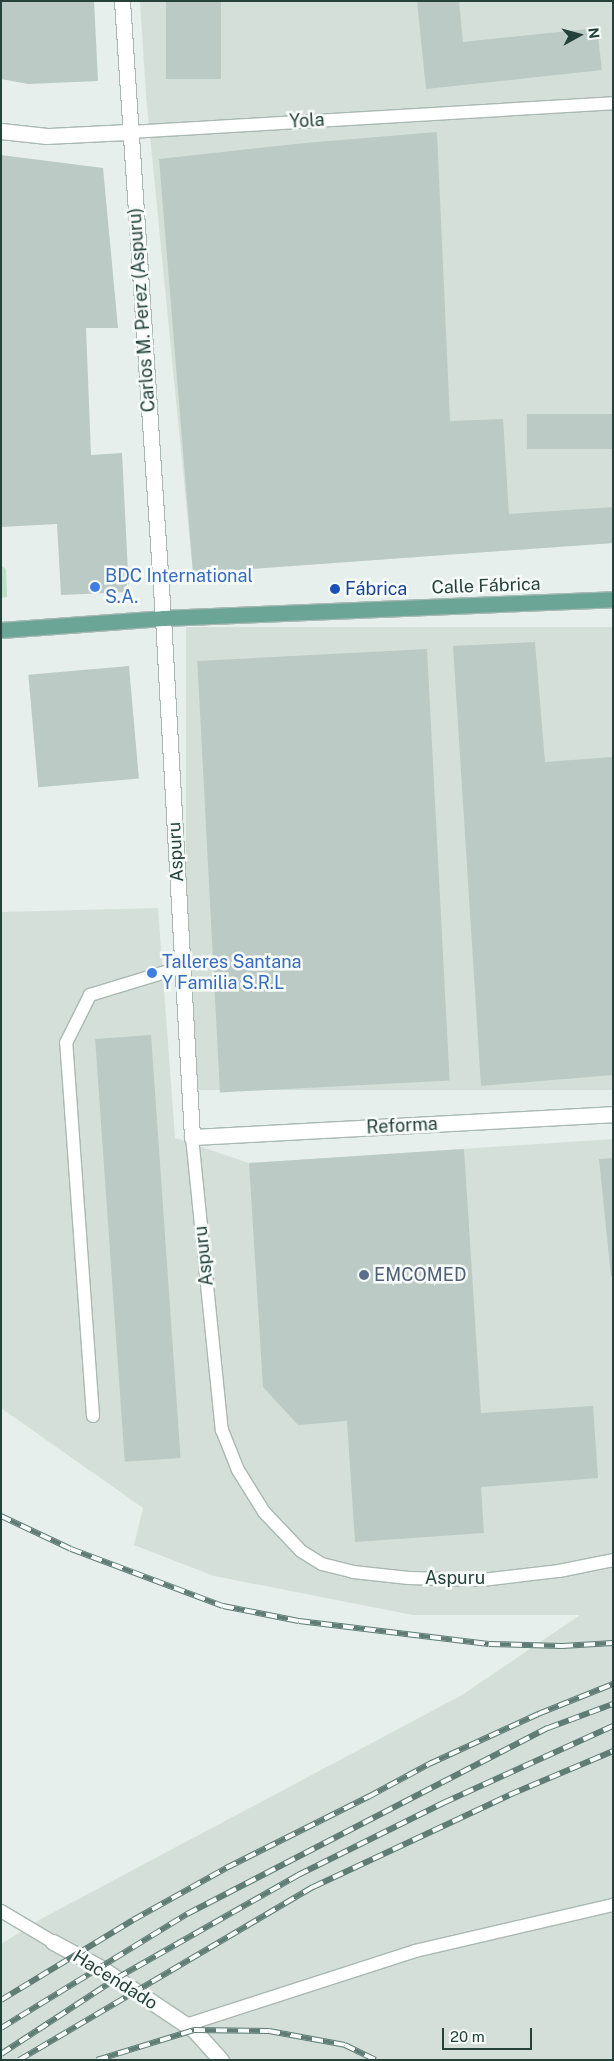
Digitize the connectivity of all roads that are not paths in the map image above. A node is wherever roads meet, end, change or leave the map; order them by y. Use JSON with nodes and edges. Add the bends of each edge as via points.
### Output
{"nodes":[{"id":1,"x":122,"y":1,"type":"edge"},
{"id":2,"x":613,"y":103,"type":"edge"},
{"id":3,"x":1,"y":131,"type":"edge"},
{"id":4,"x":130,"y":132,"type":"junction"},
{"id":5,"x":613,"y":599,"type":"edge"},
{"id":6,"x":163,"y":618,"type":"junction"},
{"id":7,"x":1,"y":630,"type":"edge"},
{"id":8,"x":182,"y":967,"type":"junction"},
{"id":9,"x":613,"y":1114,"type":"edge"},
{"id":10,"x":192,"y":1137,"type":"junction"},
{"id":11,"x":93,"y":1416,"type":"dead end"},
{"id":12,"x":613,"y":1560,"type":"edge"},
{"id":13,"x":613,"y":1905,"type":"edge"},
{"id":14,"x":1,"y":1911,"type":"edge"},
{"id":15,"x":53,"y":1942,"type":"joint"},
{"id":16,"x":186,"y":2025,"type":"junction"},
{"id":17,"x":221,"y":2060,"type":"edge"}],
"edges":[{"from":1,"to":4,"type":"street","name":"Carlos M. Perez (Aspuru)"},
{"from":2,"to":4,"type":"lane","name":"Yola"},
{"from":3,"to":4,"type":"street","name":"Yola","via":[[46,136]]},
{"from":4,"to":6,"type":"street","name":"Carlos M. Perez (Aspuru)"},
{"from":5,"to":6,"type":"main road","name":"Calle Fábrica"},
{"from":6,"to":7,"type":"main road","name":"Calle Fábrica"},
{"from":6,"to":8,"type":"street","name":"Aspuru"},
{"from":8,"to":10,"type":"street","name":"Aspuru"},
{"from":8,"to":11,"type":"lane","via":[[90,995],[66,1043]]},
{"from":9,"to":10,"type":"street","name":"Reforma"},
{"from":10,"to":12,"type":"lane","name":"Aspuru","via":[[222,1430],[238,1470],[264,1512],[301,1551],[322,1564],[353,1572],[409,1578],[482,1580]]},
{"from":13,"to":16,"type":"lane","via":[[415,1951]]},
{"from":14,"to":15,"type":"lane","name":"Hacendado"},
{"from":15,"to":16,"type":"street","name":"Hacendado","via":[[101,1968]]},
{"from":16,"to":17,"type":"street","name":"Hacendado"}]}
